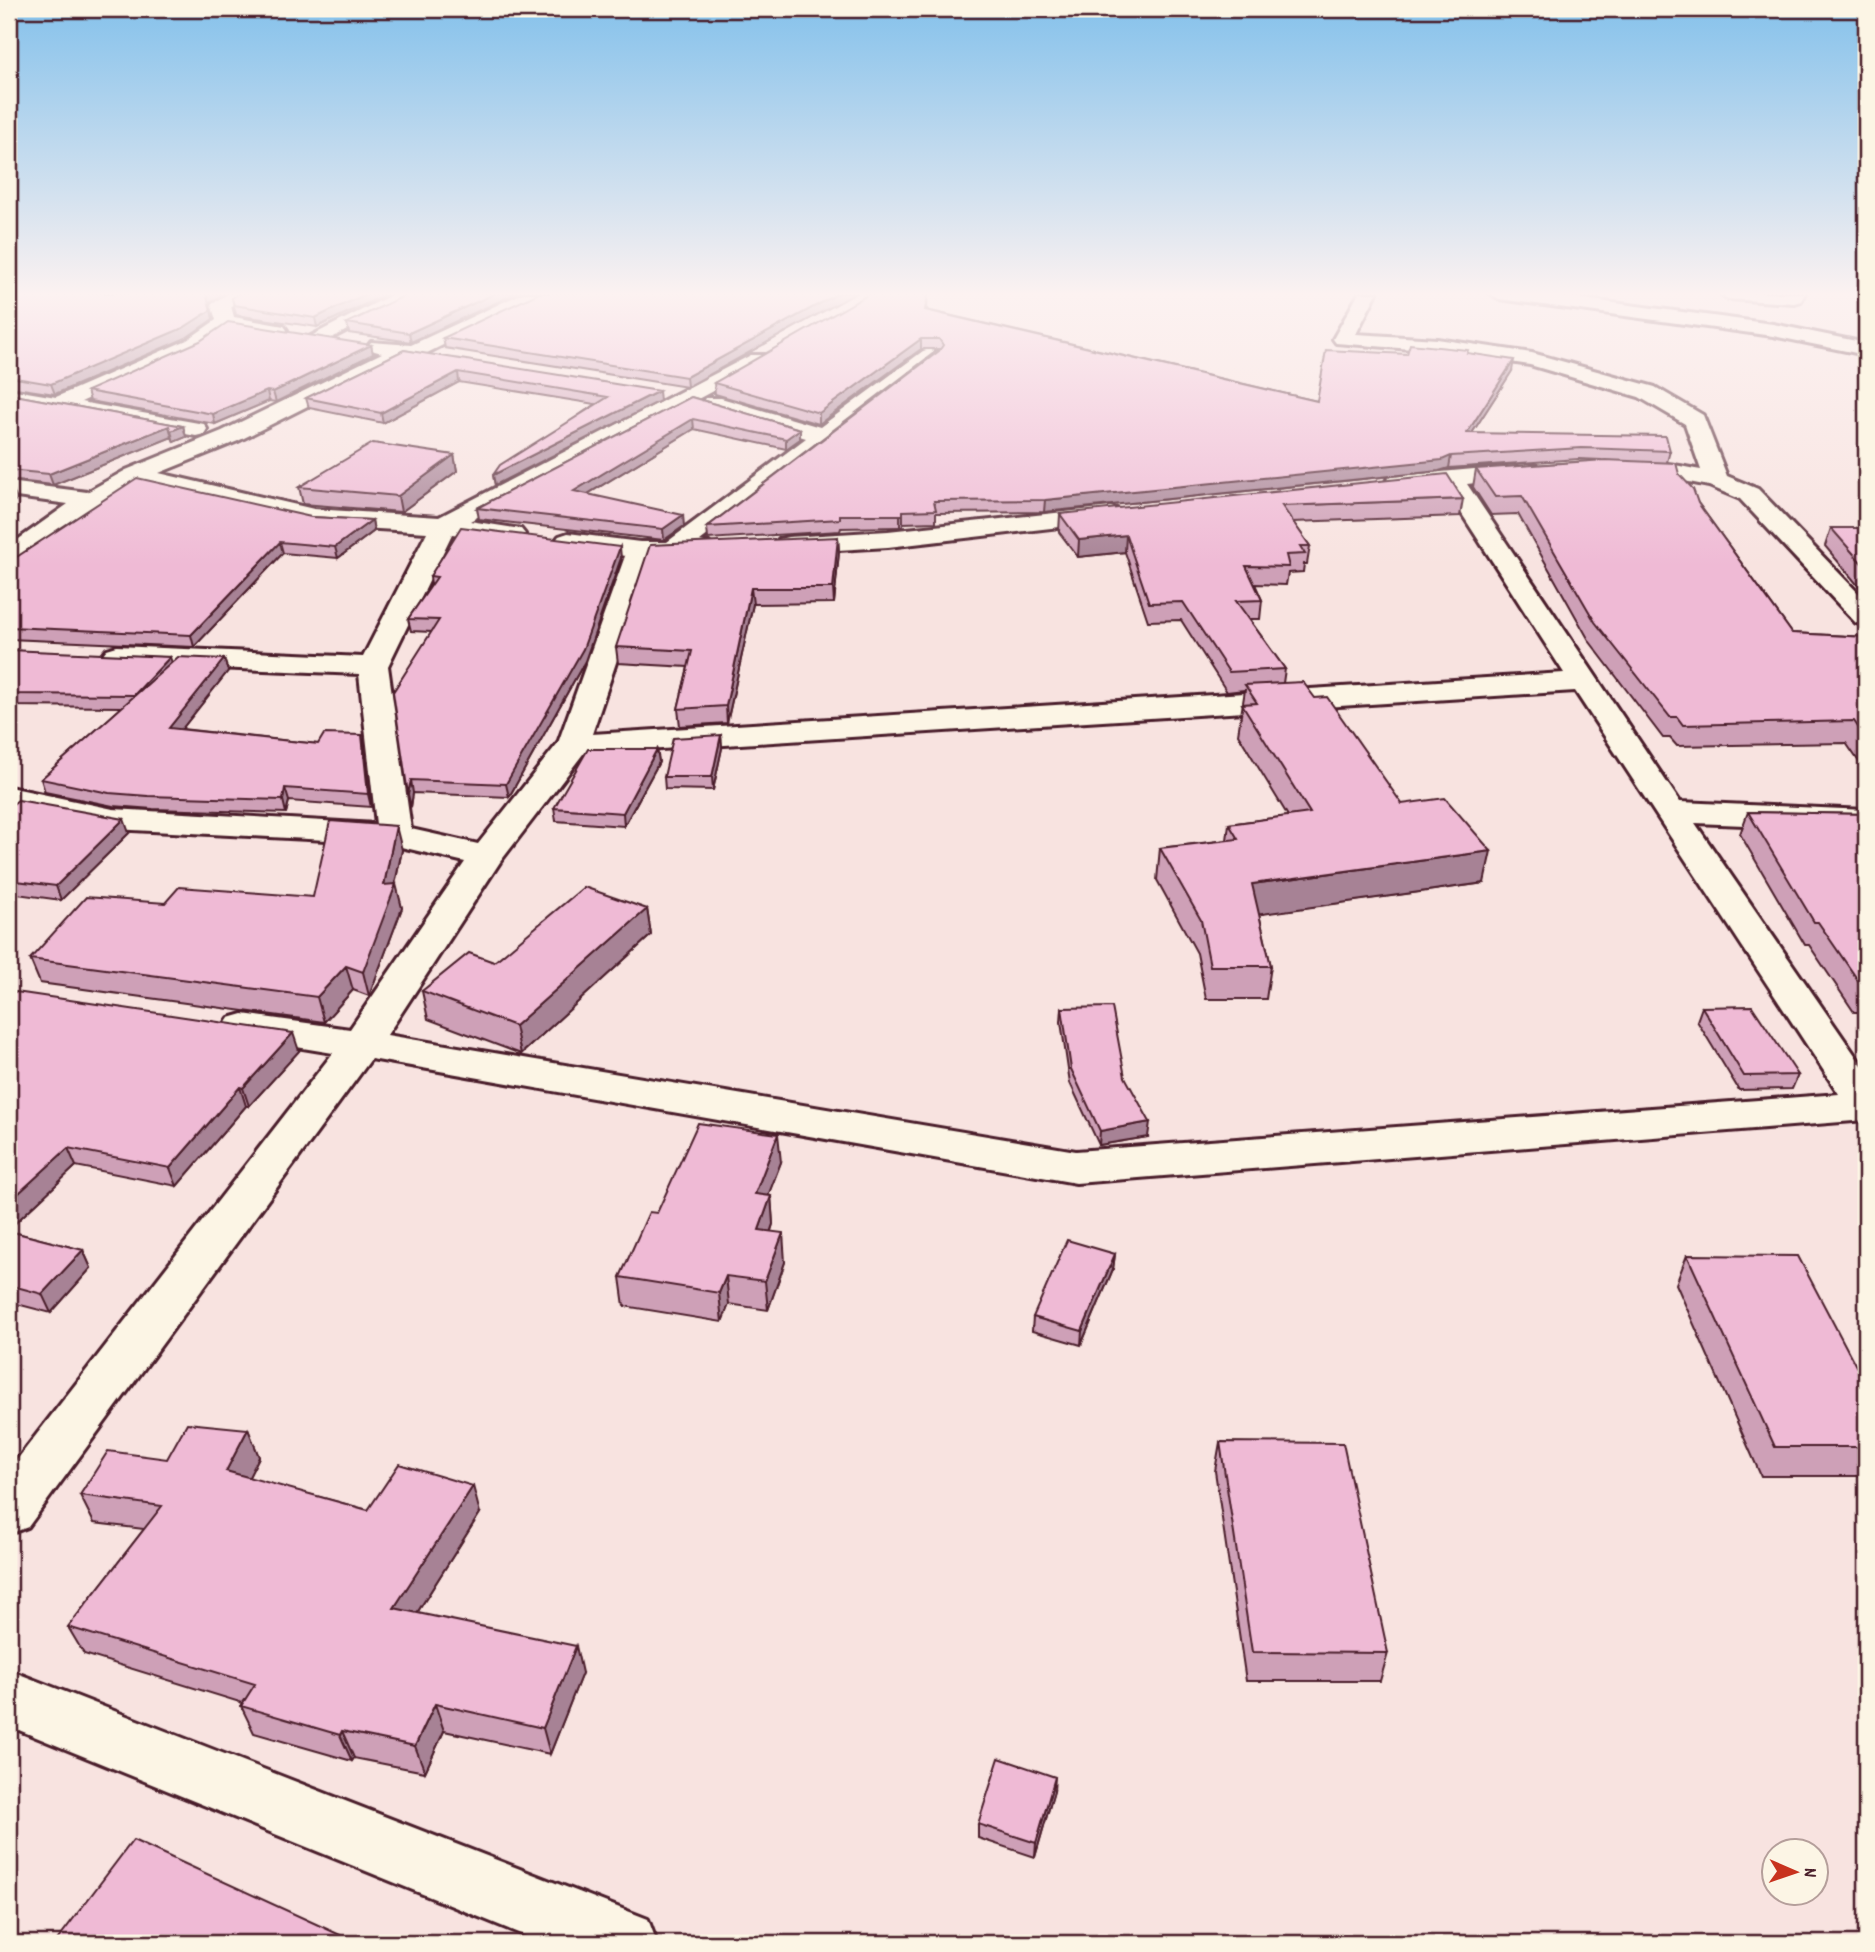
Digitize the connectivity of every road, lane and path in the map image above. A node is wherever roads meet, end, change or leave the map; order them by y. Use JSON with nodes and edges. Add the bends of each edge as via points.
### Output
{"nodes":[{"id":1,"x":103,"y":384,"type":"edge"},
{"id":2,"x":339,"y":384,"type":"edge"},
{"id":3,"x":713,"y":384,"type":"edge"},
{"id":4,"x":892,"y":384,"type":"edge"},
{"id":5,"x":1619,"y":384,"type":"edge"},
{"id":6,"x":649,"y":390,"type":"edge"},
{"id":7,"x":9,"y":395,"type":"edge"},
{"id":8,"x":690,"y":397,"type":"junction"},
{"id":9,"x":60,"y":403,"type":"junction"},
{"id":10,"x":230,"y":436,"type":"junction"},
{"id":11,"x":825,"y":436,"type":"junction"},
{"id":12,"x":1601,"y":468,"type":"edge"},
{"id":13,"x":1547,"y":470,"type":"edge"},
{"id":14,"x":134,"y":475,"type":"junction"},
{"id":15,"x":1450,"y":477,"type":"junction"},
{"id":16,"x":1716,"y":480,"type":"junction"},
{"id":17,"x":1368,"y":486,"type":"edge"},
{"id":18,"x":9,"y":489,"type":"edge"},
{"id":19,"x":91,"y":500,"type":"junction"},
{"id":20,"x":1135,"y":512,"type":"edge"},
{"id":21,"x":443,"y":525,"type":"junction"},
{"id":22,"x":766,"y":546,"type":"edge"},
{"id":23,"x":725,"y":548,"type":"edge"},
{"id":24,"x":640,"y":550,"type":"junction"},
{"id":25,"x":671,"y":551,"type":"junction"},
{"id":26,"x":9,"y":558,"type":"edge"},
{"id":27,"x":1866,"y":617,"type":"edge"},
{"id":28,"x":96,"y":654,"type":"edge"},
{"id":29,"x":373,"y":666,"type":"junction"},
{"id":30,"x":1585,"y":681,"type":"junction"},
{"id":31,"x":573,"y":746,"type":"junction"},
{"id":32,"x":9,"y":797,"type":"edge"},
{"id":33,"x":1670,"y":812,"type":"junction"},
{"id":34,"x":1866,"y":820,"type":"edge"},
{"id":35,"x":395,"y":835,"type":"junction"},
{"id":36,"x":486,"y":857,"type":"junction"},
{"id":37,"x":212,"y":1022,"type":"edge"},
{"id":38,"x":361,"y":1044,"type":"junction"},
{"id":39,"x":1866,"y":1104,"type":"edge"},
{"id":40,"x":9,"y":1511,"type":"edge"},
{"id":41,"x":9,"y":1698,"type":"edge"},
{"id":42,"x":624,"y":1943,"type":"edge"}],
"edges":[{"from":1,"to":9,"type":"street"},
{"from":2,"to":10,"type":"street"},
{"from":3,"to":8,"type":"street"},
{"from":4,"to":11,"type":"street"},
{"from":5,"to":16,"type":"street","via":[[1647,392],[1695,420]]},
{"from":6,"to":8,"type":"street"},
{"from":7,"to":9,"type":"street"},
{"from":8,"to":11,"type":"street"},
{"from":8,"to":21,"type":"street"},
{"from":9,"to":10,"type":"street"},
{"from":10,"to":14,"type":"street"},
{"from":11,"to":25,"type":"street"},
{"from":12,"to":16,"type":"street","via":[[1669,471]]},
{"from":13,"to":15,"type":"street"},
{"from":14,"to":19,"type":"street"},
{"from":14,"to":21,"type":"street","via":[[313,517]]},
{"from":15,"to":17,"type":"street"},
{"from":15,"to":30,"type":"street"},
{"from":16,"to":27,"type":"street","via":[[1749,494]]},
{"from":18,"to":19,"type":"street"},
{"from":19,"to":26,"type":"street"},
{"from":20,"to":22,"type":"street","via":[[888,539]]},
{"from":21,"to":24,"type":"street"},
{"from":21,"to":29,"type":"street"},
{"from":23,"to":25,"type":"street"},
{"from":24,"to":25,"type":"street"},
{"from":24,"to":31,"type":"street"},
{"from":28,"to":29,"type":"street"},
{"from":29,"to":35,"type":"street"},
{"from":30,"to":31,"type":"street"},
{"from":30,"to":33,"type":"street"},
{"from":31,"to":36,"type":"street"},
{"from":32,"to":35,"type":"street","via":[[113,819]]},
{"from":33,"to":34,"type":"street"},
{"from":33,"to":39,"type":"street"},
{"from":35,"to":36,"type":"street"},
{"from":36,"to":38,"type":"street"},
{"from":37,"to":38,"type":"street"},
{"from":38,"to":39,"type":"street","via":[[1076,1167]]},
{"from":38,"to":40,"type":"street"},
{"from":41,"to":42,"type":"street"}]}
